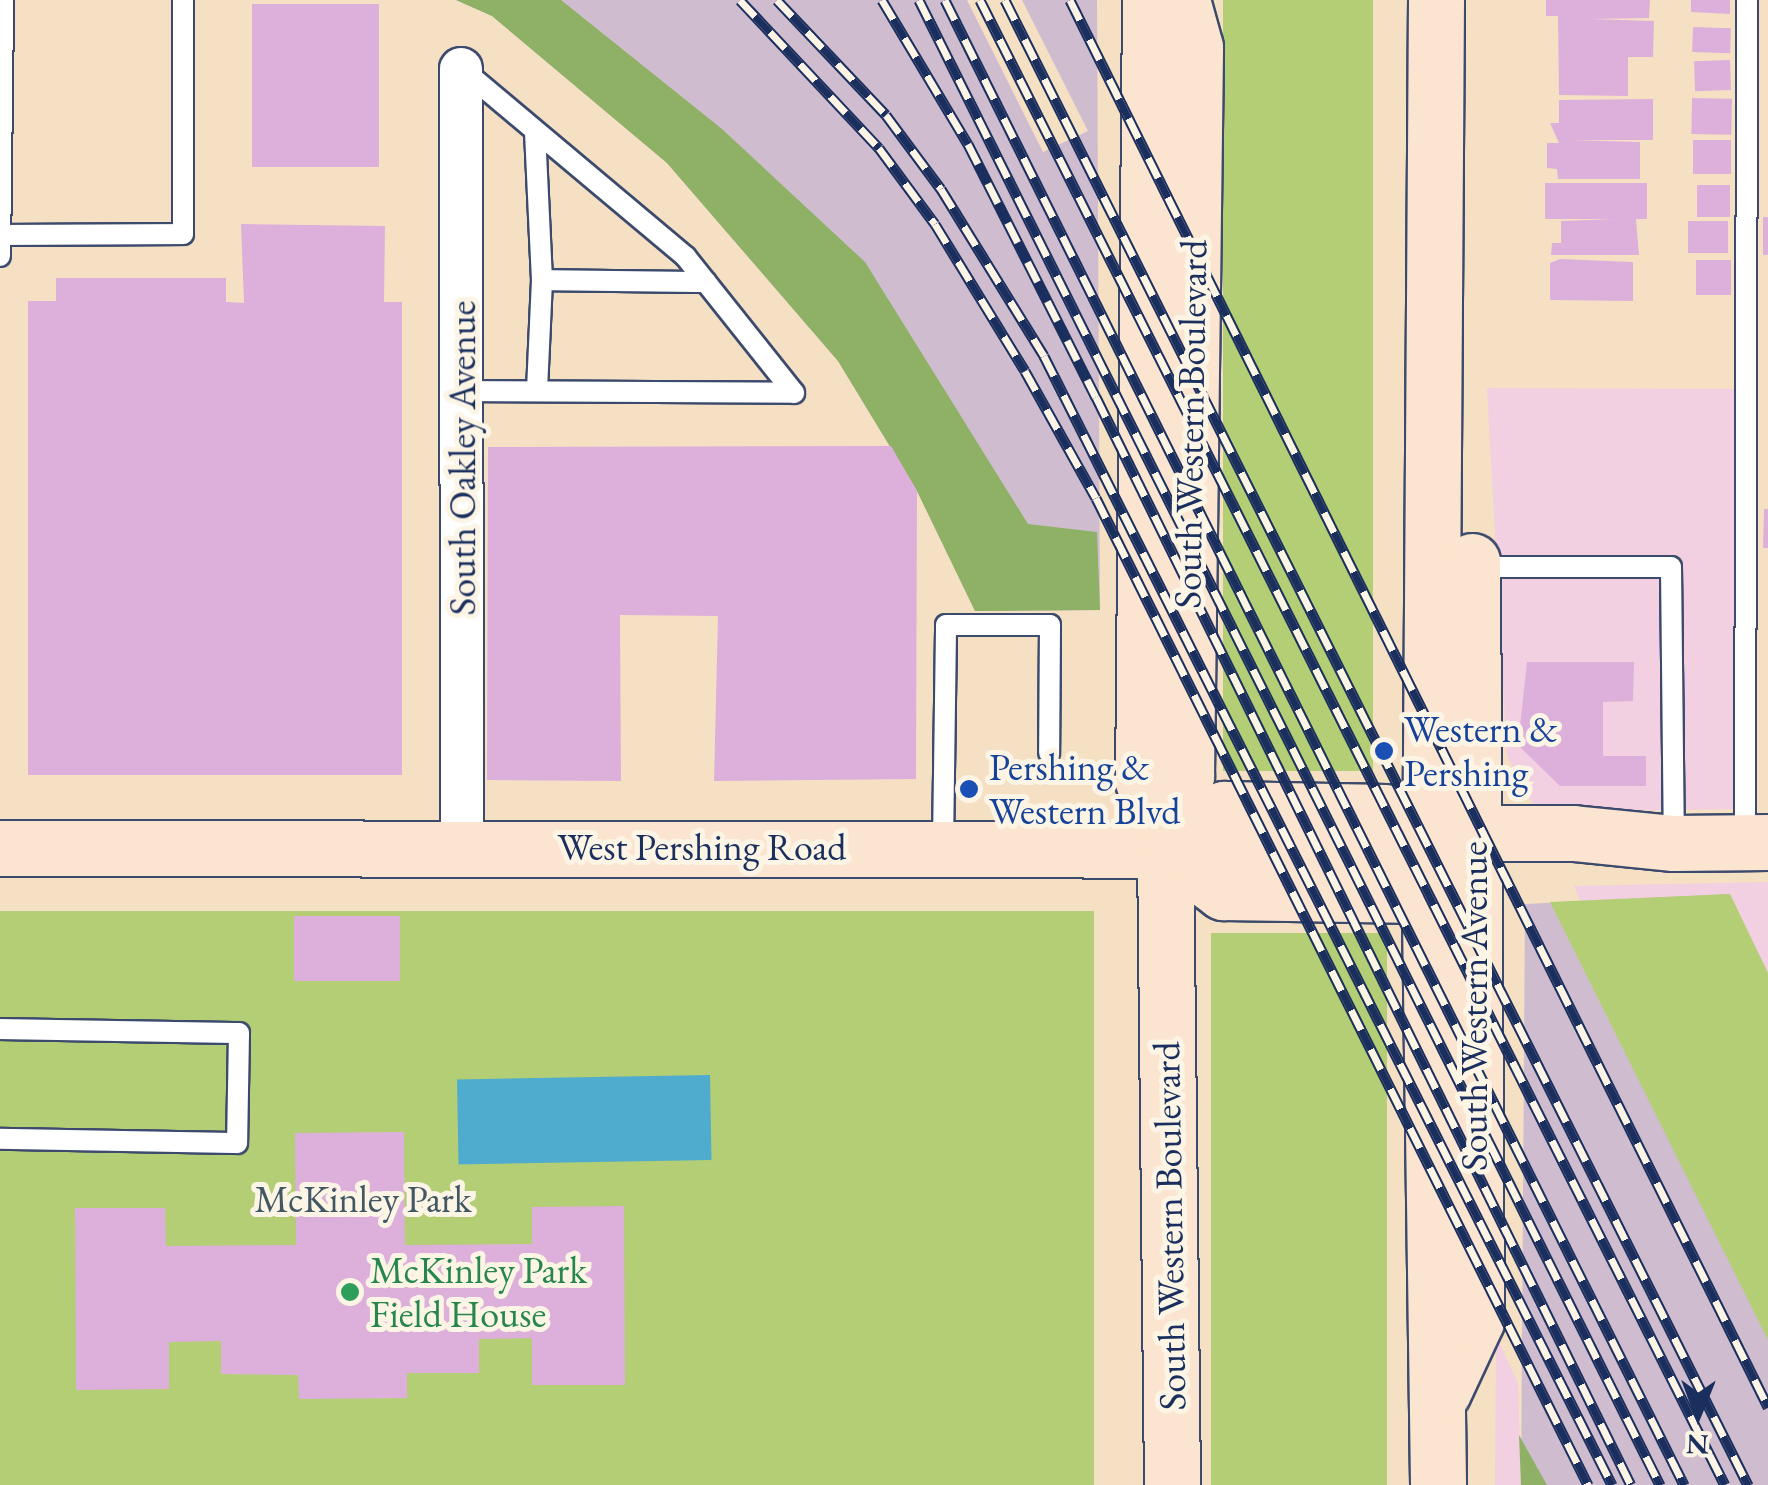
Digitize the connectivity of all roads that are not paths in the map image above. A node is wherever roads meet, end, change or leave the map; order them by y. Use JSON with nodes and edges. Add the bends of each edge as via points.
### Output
{"nodes":[{"id":1,"x":3,"y":0,"type":"edge"},
{"id":2,"x":183,"y":0,"type":"edge"},
{"id":3,"x":1150,"y":0,"type":"edge"},
{"id":4,"x":1182,"y":0,"type":"edge"},
{"id":5,"x":1436,"y":0,"type":"edge"},
{"id":6,"x":1747,"y":0,"type":"edge"},
{"id":7,"x":461,"y":69,"type":"joint"},
{"id":8,"x":536,"y":132,"type":"junction"},
{"id":9,"x":1,"y":246,"type":"edge"},
{"id":10,"x":542,"y":280,"type":"junction"},
{"id":11,"x":706,"y":282,"type":"junction"},
{"id":12,"x":462,"y":391,"type":"junction"},
{"id":13,"x":537,"y":391,"type":"junction"},
{"id":14,"x":1437,"y":426,"type":"junction"},
{"id":15,"x":1757,"y":561,"type":"edge"},
{"id":16,"x":1454,"y":567,"type":"junction"},
{"id":17,"x":1049,"y":754,"type":"dead end"},
{"id":18,"x":1757,"y":842,"type":"edge"},
{"id":19,"x":1674,"y":843,"type":"junction"},
{"id":20,"x":942,"y":847,"type":"junction"},
{"id":21,"x":0,"y":848,"type":"edge"},
{"id":22,"x":462,"y":848,"type":"junction"},
{"id":23,"x":1165,"y":848,"type":"junction"},
{"id":24,"x":1432,"y":851,"type":"junction"},
{"id":25,"x":0,"y":1029,"type":"edge"},
{"id":26,"x":0,"y":1140,"type":"edge"},
{"id":27,"x":1438,"y":1404,"type":"junction"},
{"id":28,"x":1172,"y":1485,"type":"edge"},
{"id":29,"x":1438,"y":1485,"type":"edge"}],
"edges":[{"from":1,"to":9,"type":"lane"},
{"from":2,"to":9,"type":"lane","via":[[183,234]]},
{"from":3,"to":23,"type":"main road","name":"South Western Boulevard","via":[[1143,781]]},
{"from":4,"to":23,"type":"main road","name":"South Western Boulevard","via":[[1195,47],[1186,776]]},
{"from":5,"to":14,"type":"main road","name":"South Western Avenue"},
{"from":6,"to":15,"type":"lane"},
{"from":7,"to":8,"type":"lane"},
{"from":7,"to":12,"type":"street","name":"South Oakley Avenue"},
{"from":8,"to":10,"type":"lane"},
{"from":8,"to":11,"type":"lane"},
{"from":10,"to":11,"type":"lane"},
{"from":10,"to":13,"type":"lane"},
{"from":11,"to":13,"type":"lane","via":[[794,393]]},
{"from":12,"to":13,"type":"lane"},
{"from":12,"to":22,"type":"street","name":"South Oakley Avenue"},
{"from":14,"to":16,"type":"main road","name":"South Western Avenue"},
{"from":14,"to":24,"type":"main road","name":"South Western Avenue","via":[[1401,522]]},
{"from":15,"to":18,"type":"lane"},
{"from":16,"to":19,"type":"lane","via":[[1671,567]]},
{"from":16,"to":24,"type":"main road","name":"South Western Avenue"},
{"from":17,"to":20,"type":"lane","via":[[1050,625],[946,626]]},
{"from":18,"to":19,"type":"main road"},
{"from":19,"to":24,"type":"main road","via":[[1573,833]]},
{"from":20,"to":22,"type":"main road","name":"West Pershing Road"},
{"from":20,"to":23,"type":"main road","name":"West Pershing Road"},
{"from":21,"to":22,"type":"main road","name":"West Pershing Road"},
{"from":23,"to":24,"type":"main road","via":[[1224,809]]},
{"from":23,"to":24,"type":"main road","via":[[1223,892]]},
{"from":23,"to":28,"type":"main road","name":"South Western Boulevard"},
{"from":24,"to":27,"type":"main road","name":"South Western Avenue","via":[[1405,1308]]},
{"from":24,"to":27,"type":"main road","name":"South Western Avenue","via":[[1476,1321]]},
{"from":25,"to":26,"type":"lane","via":[[239,1033],[237,1143]]},
{"from":27,"to":29,"type":"main road","name":"South Western Avenue"}]}
